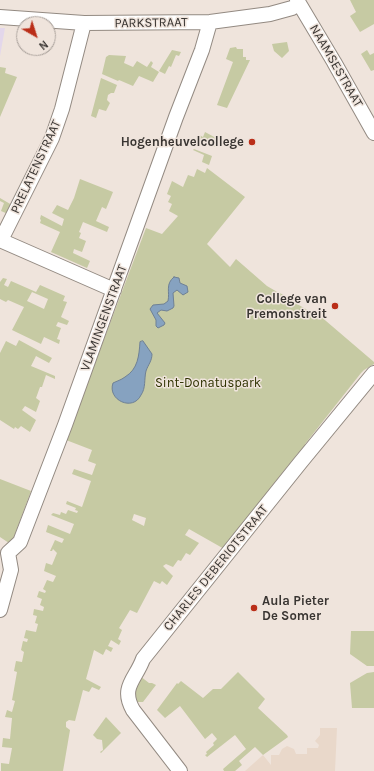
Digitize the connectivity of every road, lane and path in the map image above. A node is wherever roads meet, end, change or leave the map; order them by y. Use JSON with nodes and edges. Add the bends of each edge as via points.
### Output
{"nodes":[{"id":1,"x":298,"y":2,"type":"edge"},
{"id":2,"x":0,"y":17,"type":"edge"},
{"id":3,"x":210,"y":22,"type":"junction"},
{"id":4,"x":84,"y":23,"type":"junction"},
{"id":5,"x":374,"y":133,"type":"edge"},
{"id":6,"x":0,"y":240,"type":"edge"},
{"id":7,"x":114,"y":290,"type":"junction"},
{"id":8,"x":374,"y":373,"type":"edge"},
{"id":9,"x":4,"y":551,"type":"edge"},
{"id":10,"x":0,"y":610,"type":"edge"},
{"id":11,"x":180,"y":771,"type":"edge"}],
"edges":[{"from":1,"to":3,"type":"street","name":"PARKSTRAAT","via":[[292,8],[270,14]]},
{"from":1,"to":5,"type":"street","name":"NAAMSESTRAAT"},
{"from":2,"to":4,"type":"street","name":"PARKSTRAAT"},
{"from":3,"to":4,"type":"street","name":"PARKSTRAAT"},
{"from":3,"to":7,"type":"street","name":"VLAMINGENSTRAAT"},
{"from":4,"to":6,"type":"street","name":"PRELATENSTRAAT","via":[[52,138]]},
{"from":6,"to":7,"type":"street"},
{"from":7,"to":9,"type":"street","name":"VLAMINGENSTRAAT","via":[[20,542]]},
{"from":8,"to":11,"type":"street","name":"CHARLES DEBERIOTSTRAAT","via":[[148,653],[130,682],[127,693],[133,710]]},
{"from":9,"to":10,"type":"street","name":"VLAMINGENSTRAAT","via":[[11,570]]}]}
